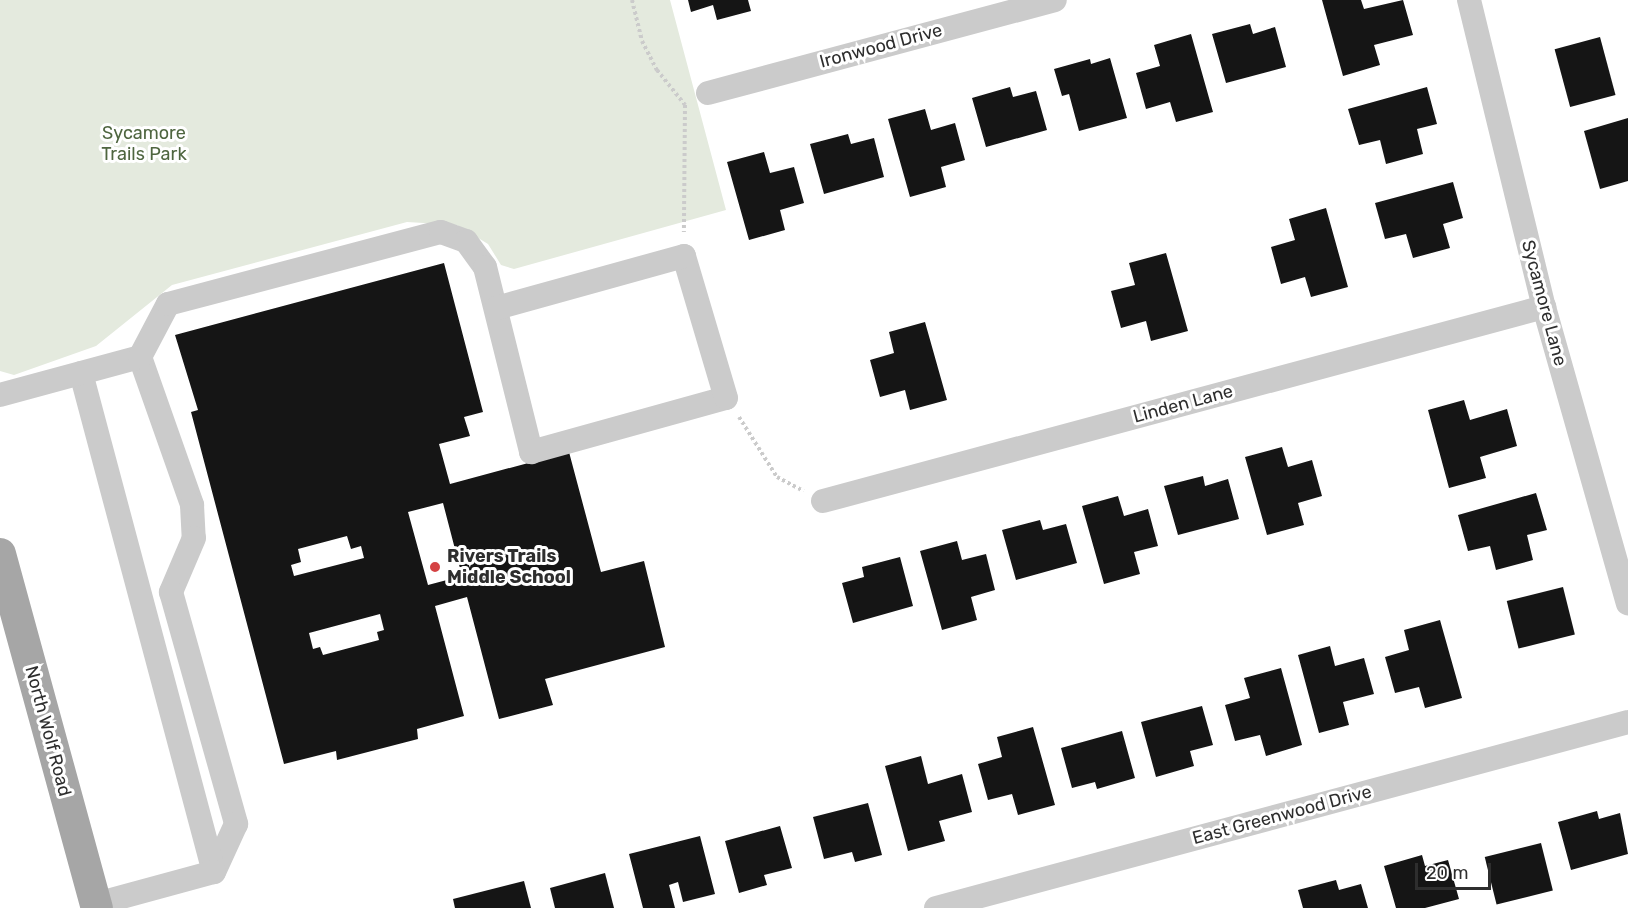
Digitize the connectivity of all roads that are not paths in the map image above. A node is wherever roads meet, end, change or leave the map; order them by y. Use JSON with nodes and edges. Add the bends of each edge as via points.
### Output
{"nodes":[{"id":1,"x":1055,"y":0,"type":"edge"},
{"id":2,"x":1469,"y":0,"type":"edge"},
{"id":3,"x":708,"y":93,"type":"dead end"},
{"id":4,"x":1544,"y":307,"type":"junction"},
{"id":5,"x":496,"y":308,"type":"junction"},
{"id":6,"x":140,"y":357,"type":"junction"},
{"id":7,"x":81,"y":373,"type":"junction"},
{"id":8,"x":0,"y":395,"type":"edge"},
{"id":9,"x":823,"y":501,"type":"road end"},
{"id":10,"x":0,"y":555,"type":"edge"},
{"id":11,"x":1628,"y":603,"type":"edge"},
{"id":12,"x":1628,"y":722,"type":"edge"},
{"id":13,"x":214,"y":872,"type":"junction"},
{"id":14,"x":96,"y":906,"type":"edge"},
{"id":15,"x":936,"y":908,"type":"edge"}],
"edges":[{"from":1,"to":3,"type":"street","name":"Ironwood Drive"},
{"from":2,"to":4,"type":"street","name":"Sycamore Lane"},
{"from":4,"to":9,"type":"street","name":"Linden Lane"},
{"from":4,"to":11,"type":"street","name":"Sycamore Lane"},
{"from":5,"to":5,"type":"street","via":[[684,256],[726,398],[531,452]]},
{"from":5,"to":6,"type":"street","via":[[485,267],[466,241],[441,232],[168,304]]},
{"from":6,"to":7,"type":"street"},
{"from":6,"to":13,"type":"street","via":[[192,505],[194,538],[171,592],[236,824]]},
{"from":7,"to":8,"type":"street"},
{"from":7,"to":13,"type":"street"},
{"from":10,"to":14,"type":"main road","name":"North Wolf Road"},
{"from":12,"to":15,"type":"street","name":"East Greenwood Drive"},
{"from":13,"to":14,"type":"street"}]}
